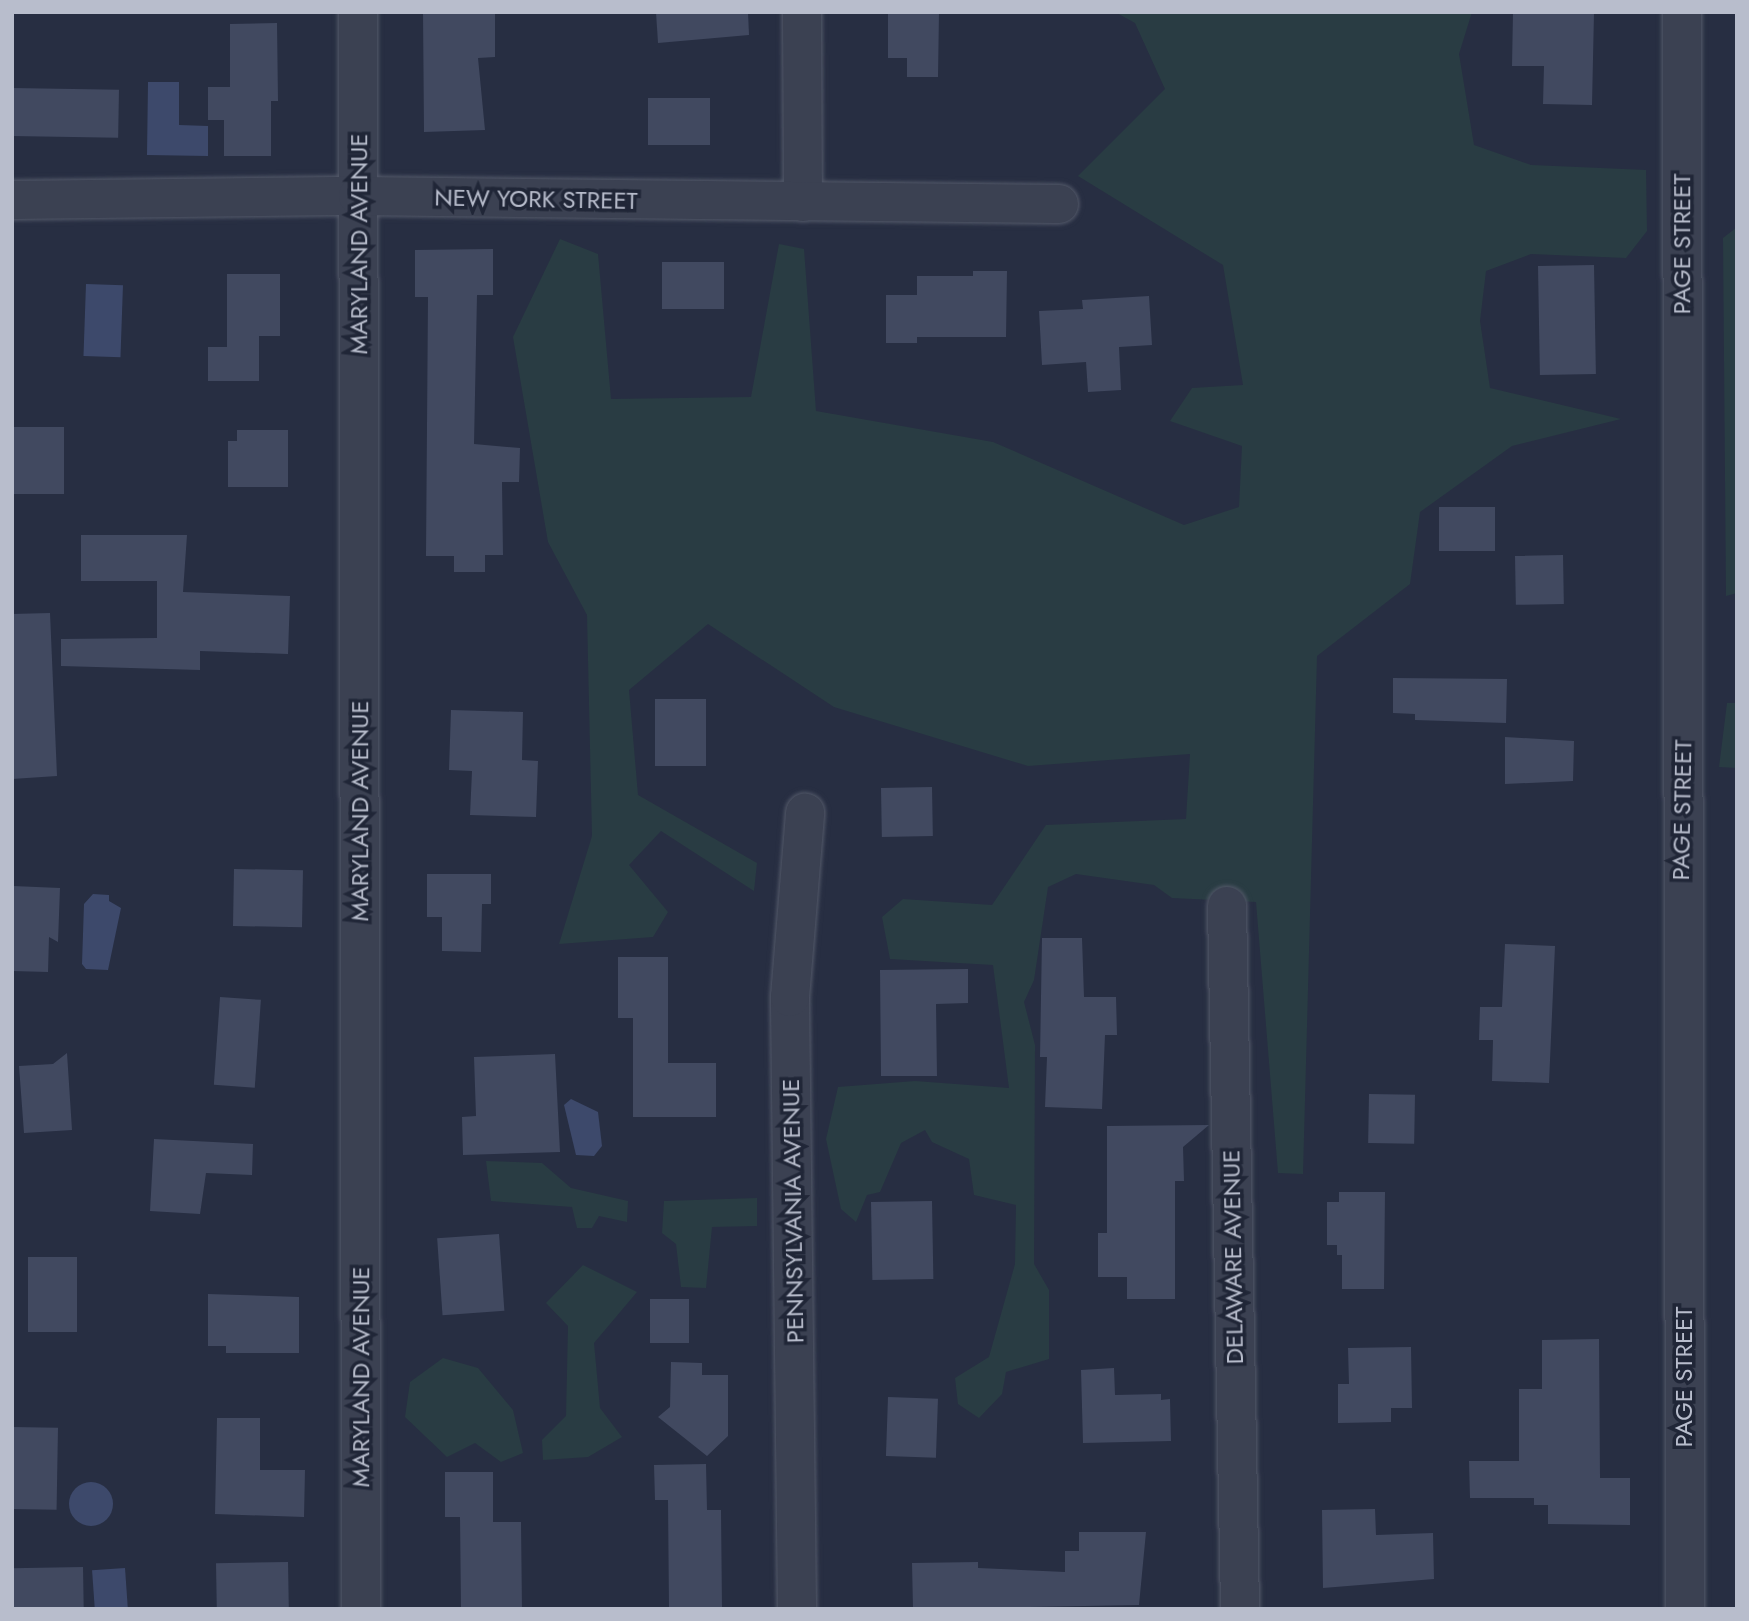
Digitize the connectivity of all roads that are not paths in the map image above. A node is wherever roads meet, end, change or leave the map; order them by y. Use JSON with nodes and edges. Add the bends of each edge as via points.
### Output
{"nodes":[{"id":1,"x":358,"y":12,"type":"edge"},
{"id":2,"x":802,"y":12,"type":"edge"},
{"id":3,"x":1682,"y":12,"type":"edge"},
{"id":4,"x":358,"y":197,"type":"junction"},
{"id":5,"x":12,"y":200,"type":"edge"},
{"id":6,"x":803,"y":202,"type":"junction"},
{"id":7,"x":1059,"y":204,"type":"dead end"},
{"id":8,"x":805,"y":813,"type":"dead end"},
{"id":9,"x":1227,"y":906,"type":"dead end"},
{"id":10,"x":361,"y":1609,"type":"edge"},
{"id":11,"x":797,"y":1609,"type":"edge"},
{"id":12,"x":1240,"y":1609,"type":"edge"},
{"id":13,"x":1685,"y":1609,"type":"edge"}],
"edges":[{"from":1,"to":4,"type":"street","name":"MARYLAND AVENUE"},
{"from":2,"to":6,"type":"street"},
{"from":3,"to":13,"type":"street","name":"PAGE STREET"},
{"from":4,"to":5,"type":"street","name":"NEW YORK STREET"},
{"from":4,"to":6,"type":"street","name":"NEW YORK STREET"},
{"from":4,"to":10,"type":"street","name":"MARYLAND AVENUE"},
{"from":6,"to":7,"type":"street","name":"NEW YORK STREET"},
{"from":8,"to":11,"type":"street","name":"PENNSYLVANIA AVENUE","via":[[790,996]]},
{"from":9,"to":12,"type":"street","name":"DELAWARE AVENUE"}]}
